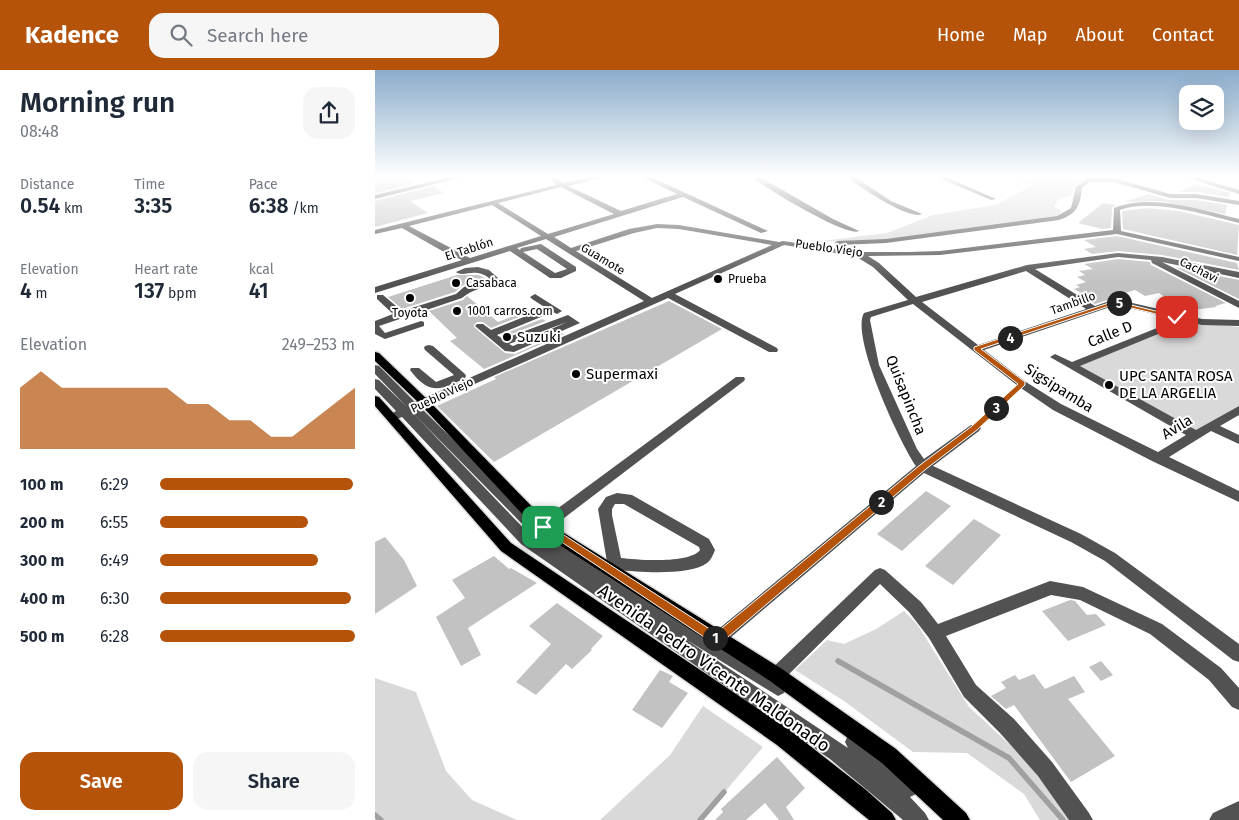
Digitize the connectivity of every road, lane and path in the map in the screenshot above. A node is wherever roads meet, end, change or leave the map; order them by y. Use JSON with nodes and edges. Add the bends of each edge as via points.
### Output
{"nodes":[{"id":1,"x":453,"y":212,"type":"edge"},
{"id":2,"x":508,"y":212,"type":"edge"},
{"id":3,"x":617,"y":212,"type":"edge"},
{"id":4,"x":627,"y":212,"type":"edge"},
{"id":5,"x":723,"y":212,"type":"edge"},
{"id":6,"x":815,"y":212,"type":"edge"},
{"id":7,"x":913,"y":212,"type":"edge"},
{"id":8,"x":1072,"y":212,"type":"edge"},
{"id":9,"x":1116,"y":212,"type":"edge"},
{"id":10,"x":1195,"y":212,"type":"edge"},
{"id":11,"x":621,"y":214,"type":"junction"},
{"id":12,"x":918,"y":214,"type":"dead end"},
{"id":13,"x":1239,"y":221,"type":"edge"},
{"id":14,"x":403,"y":225,"type":"junction"},
{"id":15,"x":764,"y":231,"type":"dead end"},
{"id":16,"x":855,"y":231,"type":"dead end"},
{"id":17,"x":375,"y":232,"type":"edge"},
{"id":18,"x":1117,"y":232,"type":"junction"},
{"id":19,"x":546,"y":236,"type":"junction"},
{"id":20,"x":781,"y":244,"type":"junction"},
{"id":21,"x":513,"y":250,"type":"junction"},
{"id":22,"x":569,"y":252,"type":"junction"},
{"id":23,"x":859,"y":254,"type":"junction"},
{"id":24,"x":1147,"y":258,"type":"junction"},
{"id":25,"x":1239,"y":259,"type":"edge"},
{"id":26,"x":469,"y":261,"type":"junction"},
{"id":27,"x":1027,"y":268,"type":"junction"},
{"id":28,"x":1239,"y":275,"type":"edge"},
{"id":29,"x":397,"y":288,"type":"junction"},
{"id":30,"x":668,"y":294,"type":"junction"},
{"id":31,"x":377,"y":296,"type":"edge"},
{"id":32,"x":535,"y":297,"type":"dead end"},
{"id":33,"x":915,"y":301,"type":"junction"},
{"id":34,"x":652,"y":302,"type":"junction"},
{"id":35,"x":1239,"y":305,"type":"edge"},
{"id":36,"x":553,"y":308,"type":"junction"},
{"id":37,"x":1095,"y":310,"type":"junction"},
{"id":38,"x":504,"y":316,"type":"dead end"},
{"id":39,"x":400,"y":322,"type":"junction"},
{"id":40,"x":375,"y":324,"type":"edge"},
{"id":41,"x":421,"y":324,"type":"dead end"},
{"id":42,"x":516,"y":324,"type":"junction"},
{"id":43,"x":1239,"y":324,"type":"edge"},
{"id":44,"x":480,"y":326,"type":"dead end"},
{"id":45,"x":375,"y":328,"type":"edge"},
{"id":46,"x":1160,"y":330,"type":"dead end"},
{"id":47,"x":490,"y":334,"type":"junction"},
{"id":48,"x":533,"y":344,"type":"junction"},
{"id":49,"x":506,"y":346,"type":"junction"},
{"id":50,"x":429,"y":348,"type":"dead end"},
{"id":51,"x":976,"y":349,"type":"junction"},
{"id":52,"x":773,"y":350,"type":"dead end"},
{"id":53,"x":375,"y":355,"type":"edge"},
{"id":54,"x":1055,"y":357,"type":"dead end"},
{"id":55,"x":1071,"y":366,"type":"junction"},
{"id":56,"x":375,"y":368,"type":"edge"},
{"id":57,"x":415,"y":370,"type":"dead end"},
{"id":58,"x":461,"y":376,"type":"junction"},
{"id":59,"x":740,"y":379,"type":"dead end"},
{"id":60,"x":375,"y":382,"type":"edge"},
{"id":61,"x":1022,"y":384,"type":"junction"},
{"id":62,"x":375,"y":399,"type":"edge"},
{"id":63,"x":408,"y":410,"type":"junction"},
{"id":64,"x":1239,"y":410,"type":"edge"},
{"id":65,"x":1210,"y":426,"type":"junction"},
{"id":66,"x":975,"y":428,"type":"joint"},
{"id":67,"x":1195,"y":435,"type":"junction"},
{"id":68,"x":1239,"y":440,"type":"edge"},
{"id":69,"x":1157,"y":458,"type":"junction"},
{"id":70,"x":923,"y":467,"type":"junction"},
{"id":71,"x":1239,"y":497,"type":"edge"},
{"id":72,"x":543,"y":527,"type":"junction"},
{"id":73,"x":612,"y":567,"type":"junction"},
{"id":74,"x":935,"y":633,"type":"junction"},
{"id":75,"x":717,"y":639,"type":"junction"},
{"id":76,"x":1239,"y":654,"type":"edge"},
{"id":77,"x":776,"y":675,"type":"junction"},
{"id":78,"x":1239,"y":701,"type":"edge"},
{"id":79,"x":1239,"y":811,"type":"edge"},
{"id":80,"x":885,"y":820,"type":"edge"},
{"id":81,"x":918,"y":820,"type":"edge"},
{"id":82,"x":943,"y":820,"type":"edge"},
{"id":83,"x":959,"y":820,"type":"edge"},
{"id":84,"x":1082,"y":820,"type":"edge"},
{"id":85,"x":1220,"y":820,"type":"edge"}],
"edges":[{"from":1,"to":14,"type":"street"},
{"from":2,"to":19,"type":"street","name":"Guamote"},
{"from":3,"to":11,"type":"street"},
{"from":4,"to":11,"type":"street","name":"El Tablón"},
{"from":5,"to":15,"type":"street"},
{"from":6,"to":16,"type":"street"},
{"from":7,"to":12,"type":"street"},
{"from":8,"to":20,"type":"street","via":[[1059,218],[886,241],[853,244],[798,240]]},
{"from":9,"to":18,"type":"street"},
{"from":10,"to":13,"type":"street"},
{"from":11,"to":19,"type":"street","name":"El Tablón"},
{"from":14,"to":17,"type":"street"},
{"from":14,"to":26,"type":"street"},
{"from":18,"to":23,"type":"street","name":"Pueblo Viejo","via":[[939,252]]},
{"from":18,"to":25,"type":"street","name":"Pueblo Viejo"},
{"from":19,"to":21,"type":"street","name":"El Tablón"},
{"from":19,"to":22,"type":"street","name":"Guamote"},
{"from":20,"to":22,"type":"street","via":[[657,226]]},
{"from":20,"to":23,"type":"street","name":"Pueblo Viejo"},
{"from":20,"to":30,"type":"street","name":"Pueblo Viejo"},
{"from":21,"to":21,"type":"street","via":[[553,276],[573,269],[538,246]]},
{"from":21,"to":26,"type":"street","name":"El Tablón"},
{"from":22,"to":34,"type":"street","name":"Guamote"},
{"from":23,"to":33,"type":"street","name":"Sigsipamba","via":[[876,265]]},
{"from":24,"to":27,"type":"street","name":"Quisapincha","via":[[1118,256]]},
{"from":24,"to":28,"type":"street","name":"Quisapincha"},
{"from":24,"to":35,"type":"street","name":"Cachavi"},
{"from":26,"to":29,"type":"street","name":"El Tablón"},
{"from":27,"to":33,"type":"street","name":"Quisapincha"},
{"from":27,"to":37,"type":"street"},
{"from":29,"to":31,"type":"street"},
{"from":29,"to":39,"type":"street","via":[[474,268],[494,278]]},
{"from":30,"to":34,"type":"street","name":"Pueblo Viejo"},
{"from":30,"to":52,"type":"street"},
{"from":31,"to":39,"type":"street"},
{"from":32,"to":36,"type":"street"},
{"from":33,"to":51,"type":"street","name":"Sigsipamba"},
{"from":33,"to":70,"type":"street","name":"Quisapincha","via":[[873,313],[865,320],[874,365],[911,450]]},
{"from":34,"to":48,"type":"street","name":"Pueblo Viejo"},
{"from":36,"to":42,"type":"street"},
{"from":36,"to":48,"type":"street","via":[[575,323]]},
{"from":37,"to":43,"type":"street","name":"Tambillo","via":[[1115,302],[1202,322]]},
{"from":37,"to":51,"type":"street","name":"Tambillo"},
{"from":38,"to":42,"type":"street"},
{"from":39,"to":40,"type":"street"},
{"from":39,"to":41,"type":"street"},
{"from":39,"to":45,"type":"street","via":[[385,336]]},
{"from":42,"to":47,"type":"street"},
{"from":42,"to":48,"type":"street"},
{"from":44,"to":47,"type":"street"},
{"from":46,"to":55,"type":"street","name":"Calle D"},
{"from":47,"to":49,"type":"street"},
{"from":48,"to":49,"type":"street","via":[[517,349]]},
{"from":48,"to":63,"type":"street","name":"Pueblo Viejo"},
{"from":49,"to":58,"type":"street","via":[[510,354],[503,361]]},
{"from":50,"to":58,"type":"street"},
{"from":51,"to":61,"type":"street","name":"Sigsipamba"},
{"from":53,"to":63,"type":"main road","name":"Avenida Pedro Vicente Maldonado"},
{"from":54,"to":55,"type":"street"},
{"from":55,"to":67,"type":"street"},
{"from":56,"to":63,"type":"street"},
{"from":57,"to":58,"type":"street","via":[[436,387]]},
{"from":59,"to":72,"type":"street"},
{"from":60,"to":63,"type":"street"},
{"from":61,"to":66,"type":"path"},
{"from":61,"to":69,"type":"street","name":"Sigsipamba","via":[[1073,416]]},
{"from":62,"to":63,"type":"main road","name":"Avenida Pedro Vicente Maldonado"},
{"from":63,"to":72,"type":"main road","name":"Avenida Pedro Vicente Maldonado"},
{"from":63,"to":80,"type":"main road","name":"Avenida Pedro Vicente Maldonado","via":[[506,548],[783,738]]},
{"from":63,"to":81,"type":"street","via":[[526,540],[837,752]]},
{"from":63,"to":82,"type":"street","via":[[547,540],[835,725]]},
{"from":64,"to":65,"type":"street","name":"Avila"},
{"from":65,"to":67,"type":"street","name":"Avila"},
{"from":65,"to":68,"type":"street"},
{"from":66,"to":70,"type":"street"},
{"from":67,"to":69,"type":"street","name":"Avila"},
{"from":69,"to":71,"type":"street","name":"Sigsipamba"},
{"from":70,"to":75,"type":"street"},
{"from":70,"to":76,"type":"street","via":[[1110,557]]},
{"from":72,"to":73,"type":"main road","name":"Avenida Pedro Vicente Maldonado"},
{"from":73,"to":73,"type":"street","via":[[604,509],[617,498],[627,499],[704,543],[708,550],[696,562]]},
{"from":73,"to":75,"type":"main road","name":"Avenida Pedro Vicente Maldonado"},
{"from":74,"to":77,"type":"street","via":[[915,607],[880,574]]},
{"from":74,"to":78,"type":"street","via":[[1050,588],[1083,594],[1156,629],[1215,674]]},
{"from":74,"to":84,"type":"street","via":[[970,692],[1007,726],[1045,769]]},
{"from":75,"to":77,"type":"main road","name":"Avenida Pedro Vicente Maldonado"},
{"from":77,"to":83,"type":"main road","name":"Avenida Pedro Vicente Maldonado","via":[[889,756]]},
{"from":79,"to":85,"type":"street"}]}
